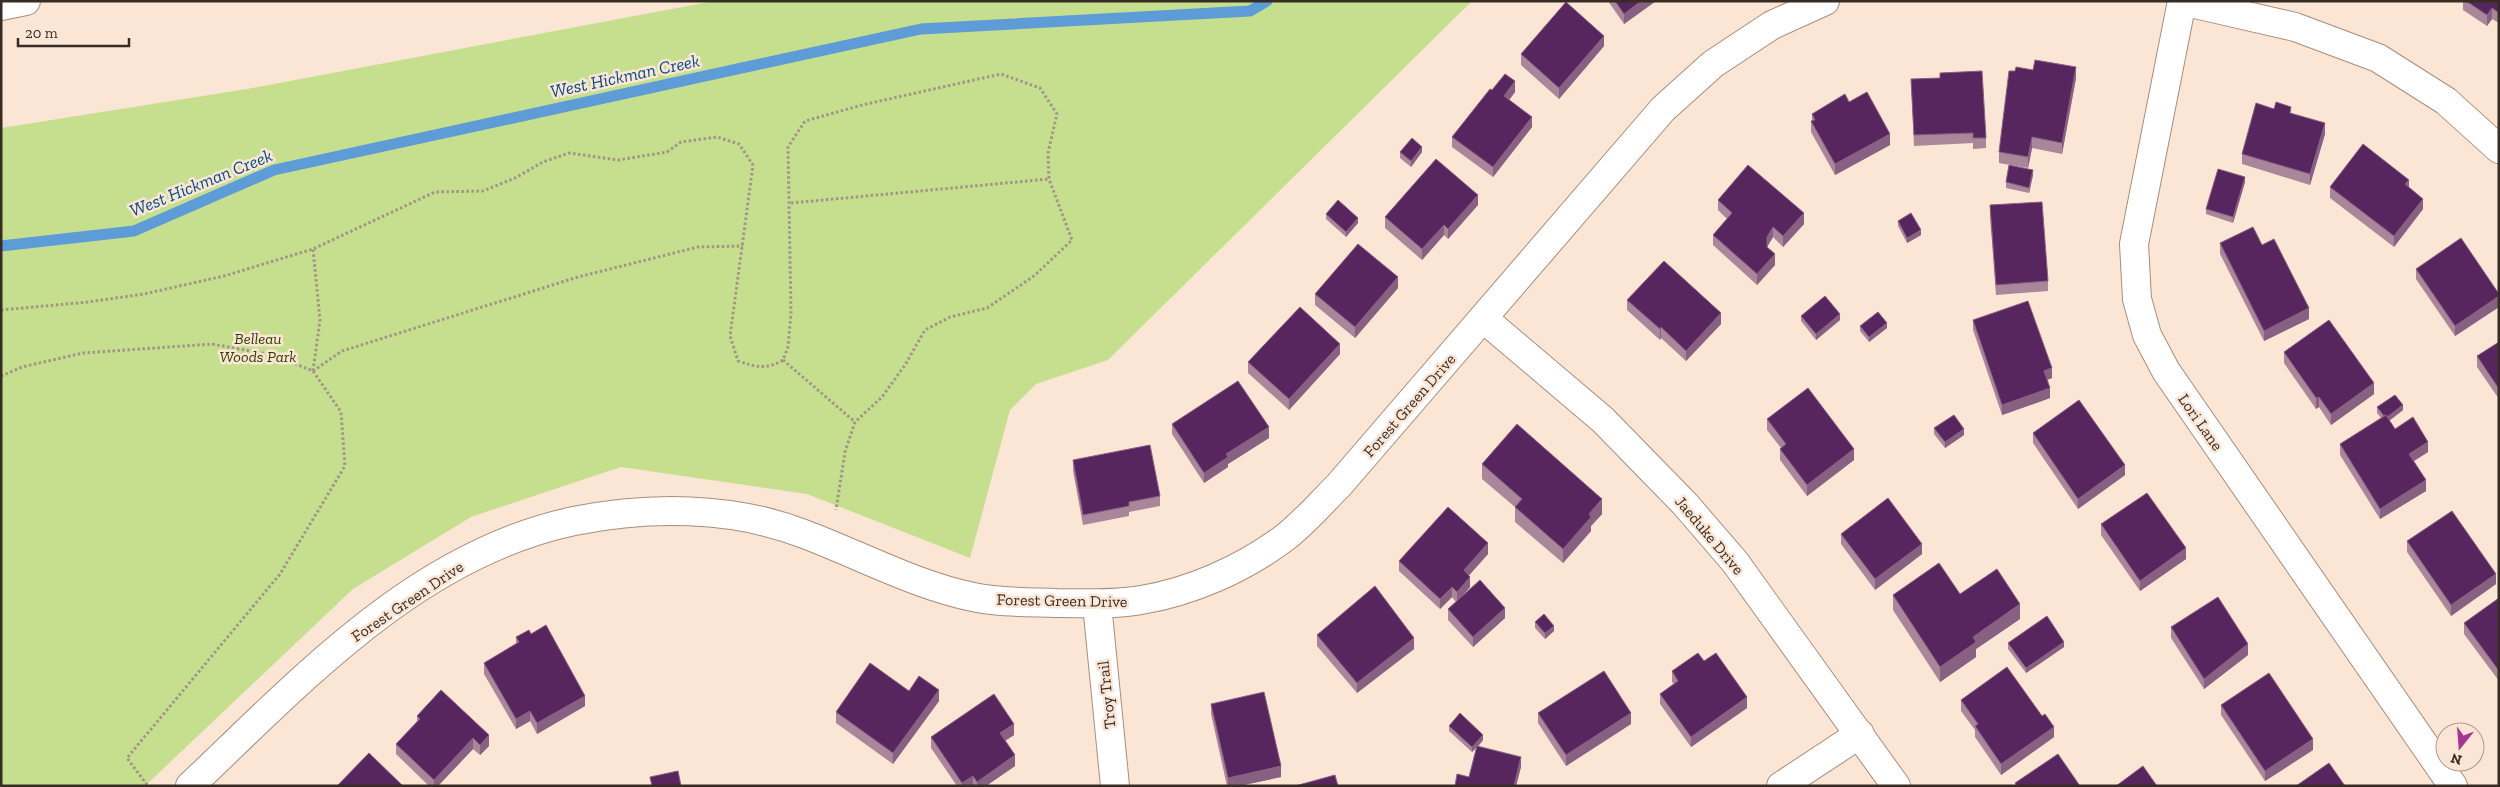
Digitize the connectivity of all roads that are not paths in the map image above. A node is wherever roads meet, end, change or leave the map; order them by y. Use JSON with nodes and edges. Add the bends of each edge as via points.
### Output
{"nodes":[{"id":1,"x":26,"y":1,"type":"edge"},
{"id":2,"x":1825,"y":1,"type":"edge"},
{"id":3,"x":2182,"y":1,"type":"edge"},
{"id":4,"x":1,"y":6,"type":"edge"},
{"id":5,"x":2499,"y":149,"type":"edge"},
{"id":6,"x":1484,"y":319,"type":"junction"},
{"id":7,"x":1097,"y":604,"type":"junction"},
{"id":8,"x":1860,"y":734,"type":"junction"},
{"id":9,"x":190,"y":786,"type":"edge"},
{"id":10,"x":1116,"y":786,"type":"edge"},
{"id":11,"x":1781,"y":786,"type":"edge"},
{"id":12,"x":1896,"y":786,"type":"edge"},
{"id":13,"x":2453,"y":786,"type":"edge"}],
"edges":[{"from":1,"to":4,"type":"street"},
{"from":2,"to":6,"type":"street","name":"Forest Green Drive","via":[[1772,24],[1713,64],[1664,109]]},
{"from":3,"to":5,"type":"street","via":[[2295,27],[2378,58],[2446,101]]},
{"from":3,"to":13,"type":"street","name":"Lori Lane","via":[[2134,244],[2136,299],[2147,335],[2166,372]]},
{"from":6,"to":7,"type":"street","name":"Forest Green Drive","via":[[1339,485],[1284,538],[1188,590],[1140,601]]},
{"from":6,"to":8,"type":"street","name":"Jaeduke Drive","via":[[1603,420],[1685,504],[1735,562]]},
{"from":7,"to":9,"type":"street","name":"Forest Green Drive","via":[[975,598],[922,582],[800,532],[737,516],[680,511],[626,512],[572,522],[511,540],[462,562],[418,589],[354,634]]},
{"from":7,"to":10,"type":"street","name":"Troy Trail"},
{"from":8,"to":11,"type":"street"},
{"from":8,"to":12,"type":"street","name":"Jaeduke Drive"}]}
